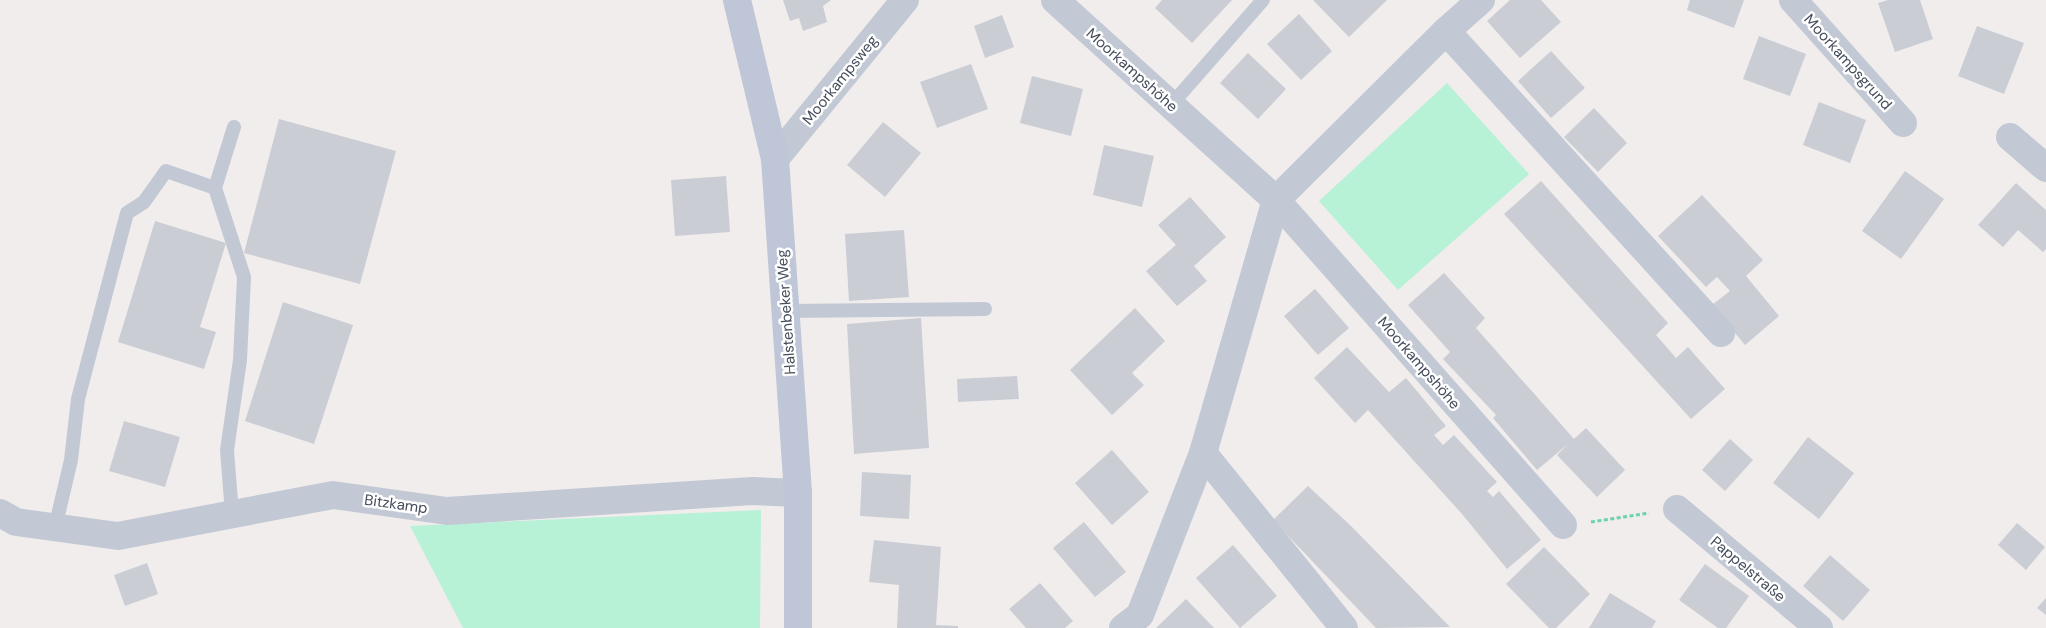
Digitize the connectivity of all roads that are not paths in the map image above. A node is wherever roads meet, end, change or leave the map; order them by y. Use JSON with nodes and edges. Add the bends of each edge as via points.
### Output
{"nodes":[{"id":1,"x":737,"y":0,"type":"edge"},
{"id":2,"x":905,"y":0,"type":"edge"},
{"id":3,"x":1056,"y":0,"type":"edge"},
{"id":4,"x":1263,"y":0,"type":"edge"},
{"id":5,"x":1482,"y":0,"type":"edge"},
{"id":6,"x":1794,"y":0,"type":"edge"},
{"id":7,"x":1446,"y":32,"type":"junction"},
{"id":8,"x":1170,"y":105,"type":"junction"},
{"id":9,"x":1903,"y":123,"type":"dead end"},
{"id":10,"x":234,"y":127,"type":"dead end"},
{"id":11,"x":2010,"y":137,"type":"dead end"},
{"id":12,"x":775,"y":159,"type":"junction"},
{"id":13,"x":2046,"y":168,"type":"edge"},
{"id":14,"x":215,"y":188,"type":"junction"},
{"id":15,"x":1276,"y":200,"type":"junction"},
{"id":16,"x":985,"y":309,"type":"dead end"},
{"id":17,"x":786,"y":311,"type":"junction"},
{"id":18,"x":1721,"y":333,"type":"dead end"},
{"id":19,"x":1203,"y":452,"type":"junction"},
{"id":20,"x":798,"y":493,"type":"junction"},
{"id":21,"x":1678,"y":509,"type":"road end"},
{"id":22,"x":0,"y":514,"type":"edge"},
{"id":23,"x":232,"y":514,"type":"junction"},
{"id":24,"x":1563,"y":526,"type":"road end"},
{"id":25,"x":55,"y":528,"type":"junction"},
{"id":26,"x":798,"y":628,"type":"edge"},
{"id":27,"x":1123,"y":628,"type":"edge"},
{"id":28,"x":1344,"y":628,"type":"edge"},
{"id":29,"x":1819,"y":628,"type":"edge"}],
"edges":[{"from":1,"to":12,"type":"main road","name":"Halstenbeker Weg"},
{"from":2,"to":12,"type":"street","name":"Moorkampsweg"},
{"from":3,"to":8,"type":"street","name":"Moorkampshöhe"},
{"from":4,"to":8,"type":"lane"},
{"from":5,"to":7,"type":"street"},
{"from":6,"to":9,"type":"street","name":"Moorkampsgrund"},
{"from":7,"to":15,"type":"street"},
{"from":7,"to":18,"type":"street"},
{"from":8,"to":15,"type":"street","name":"Moorkampshöhe"},
{"from":10,"to":14,"type":"lane"},
{"from":11,"to":13,"type":"street"},
{"from":12,"to":17,"type":"main road","name":"Halstenbeker Weg"},
{"from":14,"to":23,"type":"lane","via":[[244,276],[240,360],[227,450]]},
{"from":14,"to":25,"type":"lane","via":[[166,171],[144,202],[127,213],[78,399],[70,460]]},
{"from":15,"to":19,"type":"street"},
{"from":15,"to":24,"type":"street","name":"Moorkampshöhe"},
{"from":16,"to":17,"type":"lane"},
{"from":17,"to":20,"type":"main road","name":"Halstenbeker Weg"},
{"from":19,"to":27,"type":"street","via":[[1140,615]]},
{"from":19,"to":28,"type":"street"},
{"from":20,"to":23,"type":"street","name":"Bitzkamp","via":[[752,492],[447,511],[333,495]]},
{"from":20,"to":26,"type":"main road","name":"Halstenbeker Weg"},
{"from":21,"to":29,"type":"street","name":"Pappelstraße"},
{"from":22,"to":25,"type":"street","name":"Bitzkamp","via":[[16,522]]},
{"from":23,"to":25,"type":"street","name":"Bitzkamp","via":[[118,536]]}]}
